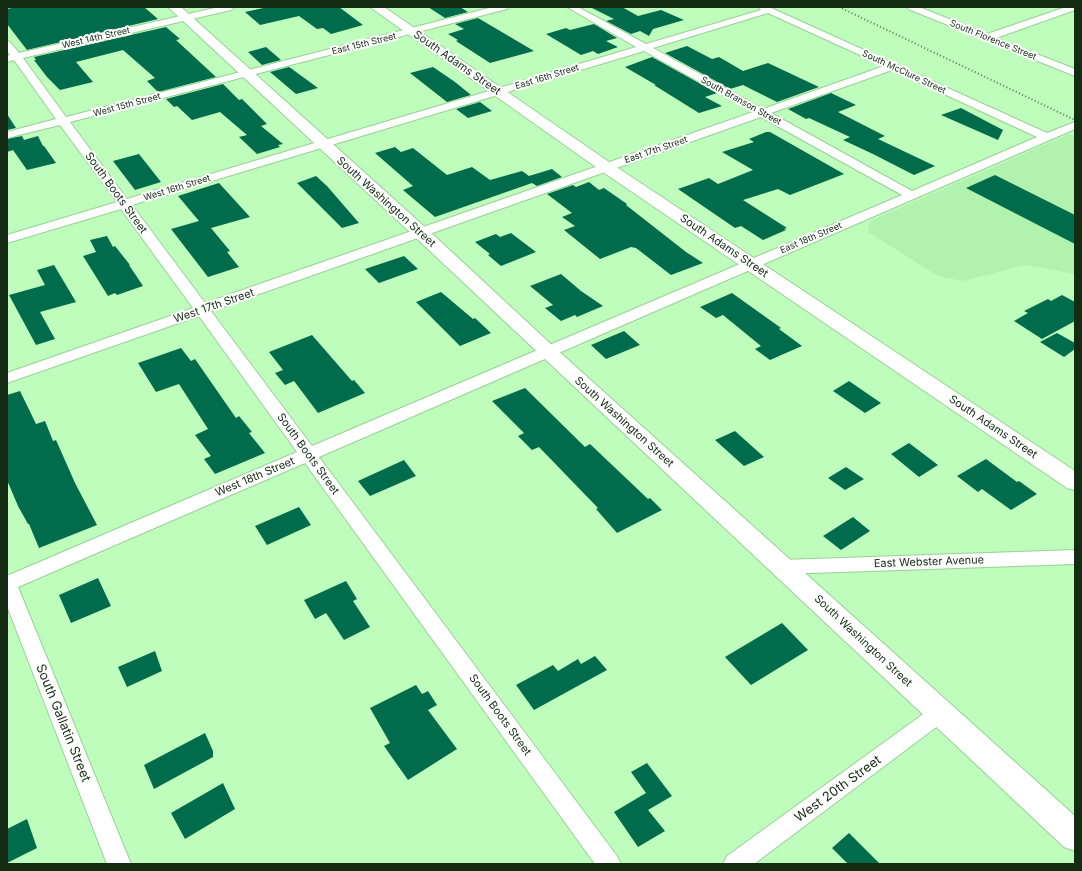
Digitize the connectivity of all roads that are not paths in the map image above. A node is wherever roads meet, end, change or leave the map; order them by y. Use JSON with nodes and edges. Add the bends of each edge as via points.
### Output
{"nodes":[{"id":1,"x":231,"y":7,"type":"edge"},
{"id":2,"x":376,"y":7,"type":"edge"},
{"id":3,"x":504,"y":7,"type":"edge"},
{"id":4,"x":571,"y":7,"type":"edge"},
{"id":5,"x":911,"y":7,"type":"edge"},
{"id":6,"x":1072,"y":8,"type":"edge"},
{"id":7,"x":766,"y":9,"type":"edge"},
{"id":8,"x":180,"y":12,"type":"edge"},
{"id":9,"x":412,"y":31,"type":"junction"},
{"id":10,"x":986,"y":38,"type":"junction"},
{"id":11,"x":645,"y":48,"type":"junction"},
{"id":12,"x":10,"y":53,"type":"edge"},
{"id":13,"x":892,"y":67,"type":"junction"},
{"id":14,"x":1075,"y":73,"type":"edge"},
{"id":15,"x":247,"y":74,"type":"junction"},
{"id":16,"x":499,"y":92,"type":"junction"},
{"id":17,"x":762,"y":113,"type":"junction"},
{"id":18,"x":63,"y":121,"type":"junction"},
{"id":19,"x":1075,"y":125,"type":"edge"},
{"id":20,"x":7,"y":135,"type":"edge"},
{"id":21,"x":1046,"y":137,"type":"junction"},
{"id":22,"x":324,"y":144,"type":"junction"},
{"id":23,"x":606,"y":167,"type":"junction"},
{"id":24,"x":911,"y":195,"type":"junction"},
{"id":25,"x":124,"y":204,"type":"junction"},
{"id":26,"x":420,"y":232,"type":"junction"},
{"id":27,"x":7,"y":239,"type":"edge"},
{"id":28,"x":751,"y":264,"type":"junction"},
{"id":29,"x":202,"y":310,"type":"junction"},
{"id":30,"x":547,"y":351,"type":"junction"},
{"id":31,"x":7,"y":378,"type":"edge"},
{"id":32,"x":308,"y":454,"type":"junction"},
{"id":33,"x":1075,"y":482,"type":"edge"},
{"id":34,"x":1075,"y":557,"type":"edge"},
{"id":35,"x":782,"y":567,"type":"junction"},
{"id":36,"x":7,"y":583,"type":"edge"},
{"id":37,"x":940,"y":713,"type":"junction"},
{"id":38,"x":1075,"y":836,"type":"edge"},
{"id":39,"x":119,"y":864,"type":"edge"},
{"id":40,"x":609,"y":864,"type":"edge"},
{"id":41,"x":735,"y":864,"type":"edge"}],
"edges":[{"from":1,"to":8,"type":"street","name":"West 14th Street"},
{"from":2,"to":9,"type":"main road","name":"South Adams Street"},
{"from":3,"to":9,"type":"street","name":"East 15th Street"},
{"from":4,"to":11,"type":"street","name":"South Branson Street"},
{"from":5,"to":10,"type":"street","name":"South Florence Street"},
{"from":6,"to":10,"type":"street"},
{"from":7,"to":11,"type":"street","name":"East 16th Street"},
{"from":7,"to":13,"type":"street","name":"South McClure Street"},
{"from":8,"to":12,"type":"street","name":"West 14th Street"},
{"from":8,"to":15,"type":"main road","name":"South Washington Street"},
{"from":9,"to":15,"type":"street","name":"East 15th Street"},
{"from":9,"to":16,"type":"main road","name":"South Adams Street"},
{"from":10,"to":14,"type":"street","name":"South Florence Street"},
{"from":11,"to":16,"type":"street","name":"East 16th Street"},
{"from":11,"to":17,"type":"street","name":"South Branson Street"},
{"from":12,"to":18,"type":"street","name":"South Boots Street"},
{"from":13,"to":17,"type":"street","name":"East 17th Street"},
{"from":13,"to":21,"type":"street","name":"South McClure Street"},
{"from":15,"to":18,"type":"street","name":"West 15th Street"},
{"from":15,"to":22,"type":"main road","name":"South Washington Street"},
{"from":16,"to":22,"type":"street","name":"East 16th Street"},
{"from":16,"to":23,"type":"main road","name":"South Adams Street"},
{"from":17,"to":23,"type":"street","name":"East 17th Street"},
{"from":17,"to":24,"type":"street","name":"South Branson Street"},
{"from":18,"to":20,"type":"street","name":"West 15th Street"},
{"from":18,"to":25,"type":"street","name":"South Boots Street"},
{"from":19,"to":21,"type":"street","name":"East 18th Street"},
{"from":21,"to":24,"type":"street","name":"East 18th Street"},
{"from":22,"to":25,"type":"street","name":"West 16th Street"},
{"from":22,"to":26,"type":"main road","name":"South Washington Street"},
{"from":23,"to":26,"type":"street","name":"East 17th Street"},
{"from":23,"to":28,"type":"main road","name":"South Adams Street"},
{"from":24,"to":28,"type":"street","name":"East 18th Street"},
{"from":25,"to":27,"type":"street","name":"West 16th Street"},
{"from":25,"to":29,"type":"street","name":"South Boots Street"},
{"from":26,"to":29,"type":"street","name":"West 17th Street"},
{"from":26,"to":30,"type":"main road","name":"South Washington Street"},
{"from":28,"to":30,"type":"street","name":"East 18th Street"},
{"from":28,"to":33,"type":"main road","name":"South Adams Street"},
{"from":29,"to":31,"type":"street","name":"West 17th Street"},
{"from":29,"to":32,"type":"street","name":"South Boots Street"},
{"from":30,"to":32,"type":"street","name":"West 18th Street"},
{"from":30,"to":35,"type":"main road","name":"South Washington Street"},
{"from":32,"to":36,"type":"street","name":"West 18th Street"},
{"from":32,"to":40,"type":"street","name":"South Boots Street"},
{"from":34,"to":35,"type":"street","name":"East Webster Avenue"},
{"from":35,"to":37,"type":"main road","name":"South Washington Street"},
{"from":36,"to":39,"type":"street","name":"South Gallatin Street"},
{"from":37,"to":38,"type":"main road","name":"South Washington Street"},
{"from":37,"to":41,"type":"street","name":"West 20th Street"}]}
